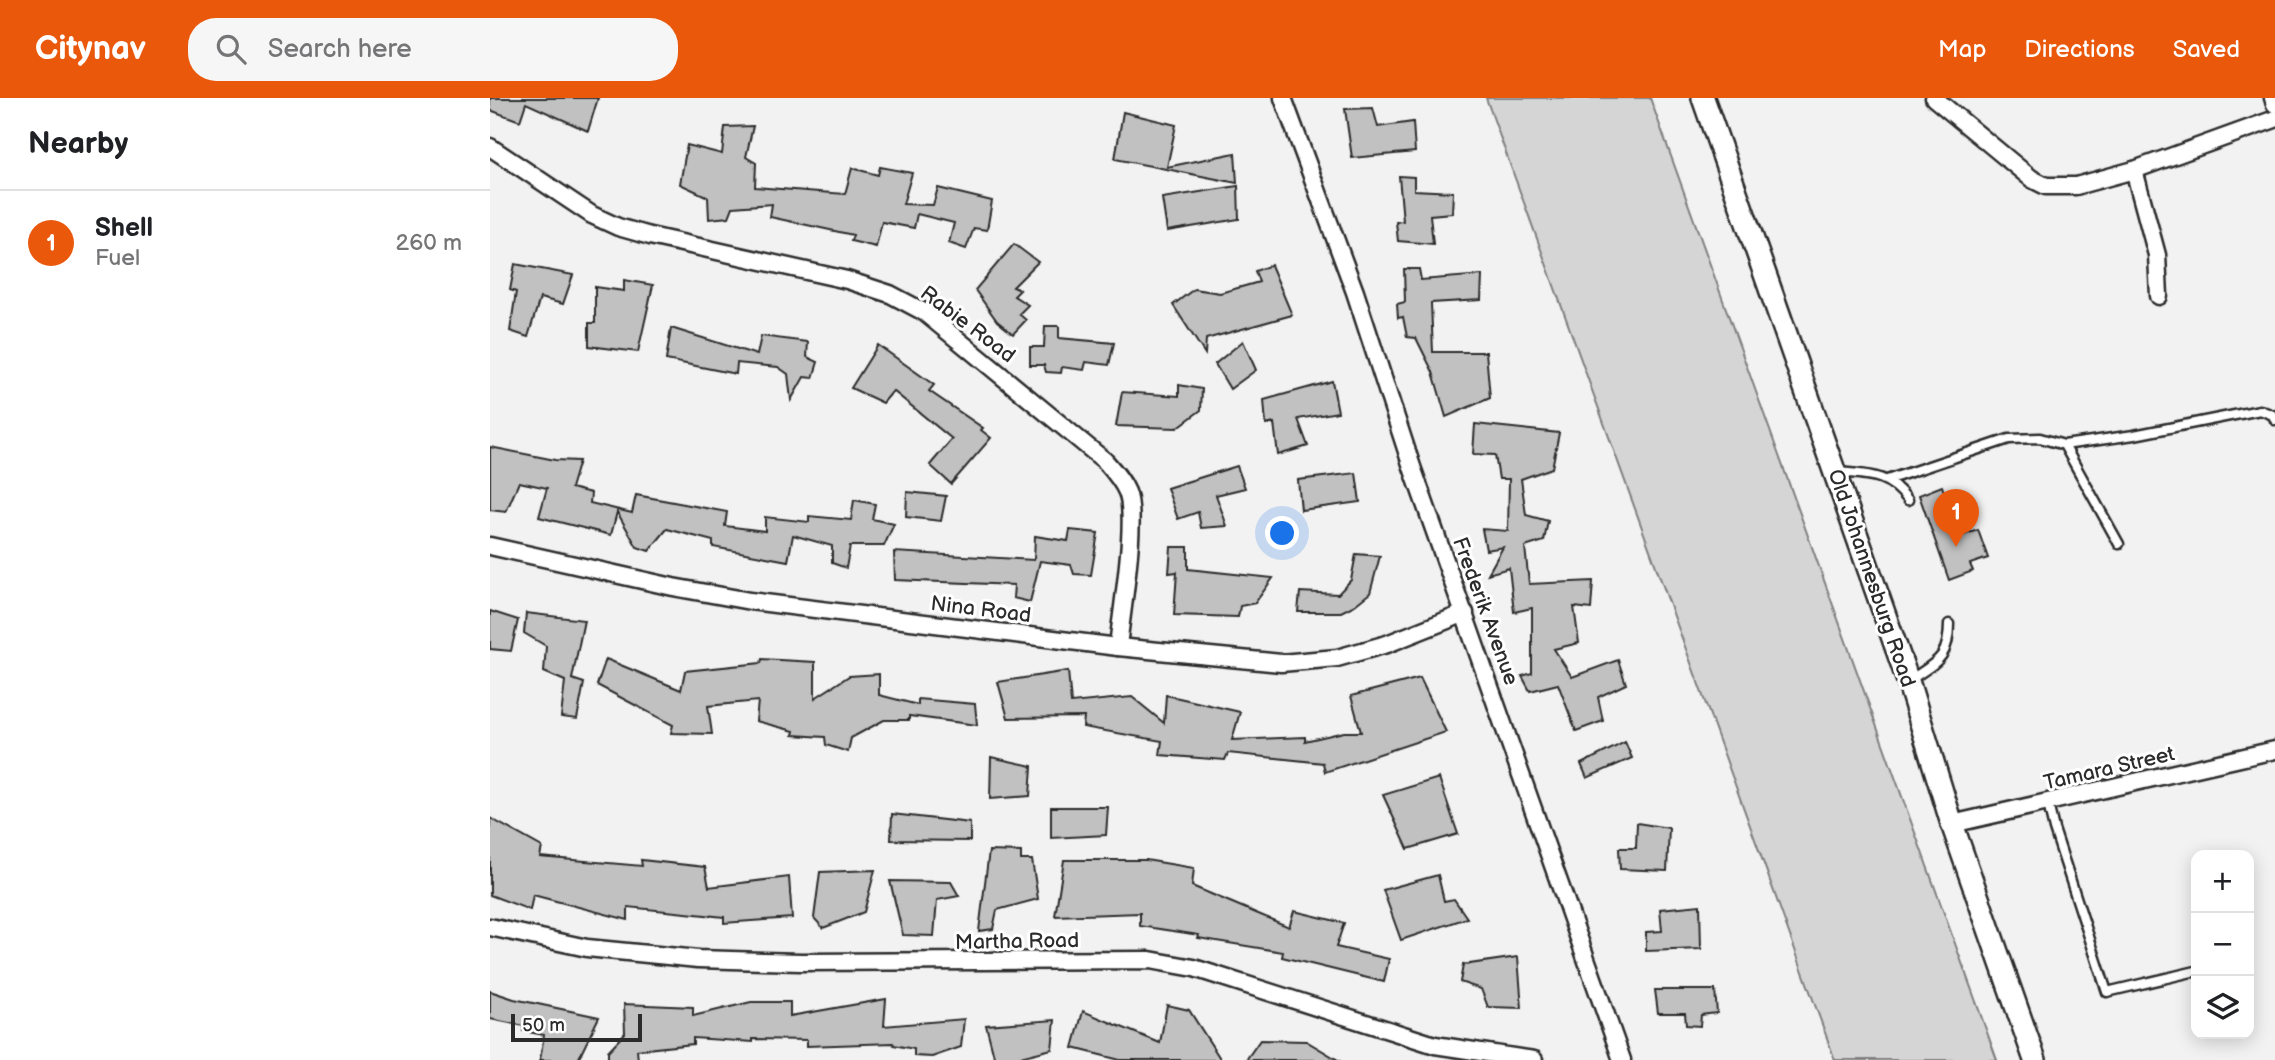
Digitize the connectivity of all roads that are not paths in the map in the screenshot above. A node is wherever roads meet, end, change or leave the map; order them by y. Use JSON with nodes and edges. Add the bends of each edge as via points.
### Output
{"nodes":[{"id":1,"x":1283,"y":98,"type":"edge"},
{"id":2,"x":1703,"y":98,"type":"edge"},
{"id":3,"x":2273,"y":98,"type":"edge"},
{"id":4,"x":1939,"y":100,"type":"edge"},
{"id":5,"x":2275,"y":104,"type":"edge"},
{"id":6,"x":2275,"y":119,"type":"edge"},
{"id":7,"x":490,"y":147,"type":"edge"},
{"id":8,"x":2134,"y":170,"type":"junction"},
{"id":9,"x":2159,"y":296,"type":"dead end"},
{"id":10,"x":2275,"y":420,"type":"edge"},
{"id":11,"x":2064,"y":445,"type":"junction"},
{"id":12,"x":1835,"y":472,"type":"junction"},
{"id":13,"x":1887,"y":480,"type":"junction"},
{"id":14,"x":1908,"y":500,"type":"dead end"},
{"id":15,"x":2119,"y":544,"type":"dead end"},
{"id":16,"x":490,"y":547,"type":"edge"},
{"id":17,"x":1465,"y":613,"type":"junction"},
{"id":18,"x":1949,"y":624,"type":"dead end"},
{"id":19,"x":1118,"y":647,"type":"junction"},
{"id":20,"x":1908,"y":681,"type":"junction"},
{"id":21,"x":2275,"y":750,"type":"edge"},
{"id":22,"x":2048,"y":804,"type":"junction"},
{"id":23,"x":1952,"y":824,"type":"junction"},
{"id":24,"x":490,"y":927,"type":"edge"},
{"id":25,"x":2191,"y":972,"type":"edge"},
{"id":26,"x":1534,"y":1060,"type":"edge"},
{"id":27,"x":1622,"y":1060,"type":"edge"},
{"id":28,"x":2035,"y":1060,"type":"edge"}],
"edges":[{"from":1,"to":17,"type":"street","name":"Frederik Avenue"},
{"from":2,"to":12,"type":"main road","name":"Old Johannesburg Road"},
{"from":3,"to":5,"type":"street"},
{"from":4,"to":8,"type":"street","via":[[2046,186],[2076,186]]},
{"from":6,"to":8,"type":"street"},
{"from":7,"to":19,"type":"street","name":"Rabie Road","via":[[618,227],[848,280],[890,294],[954,335],[1105,461],[1128,494],[1130,534]]},
{"from":8,"to":9,"type":"street","via":[[2157,255]]},
{"from":10,"to":11,"type":"lane","via":[[2260,410]]},
{"from":11,"to":13,"type":"lane","via":[[2040,438],[2009,439]]},
{"from":11,"to":15,"type":"lane"},
{"from":12,"to":13,"type":"lane"},
{"from":12,"to":20,"type":"main road","name":"Old Johannesburg Road"},
{"from":13,"to":14,"type":"lane"},
{"from":16,"to":19,"type":"street","name":"Nina Road","via":[[750,601]]},
{"from":17,"to":19,"type":"street","name":"Nina Road","via":[[1387,644],[1297,663]]},
{"from":17,"to":27,"type":"street","name":"Frederik Avenue"},
{"from":18,"to":20,"type":"lane","via":[[1949,643],[1941,658]]},
{"from":20,"to":23,"type":"main road","name":"Old Johannesburg Road"},
{"from":21,"to":22,"type":"street","name":"Tamara Street"},
{"from":22,"to":23,"type":"street","name":"Tamara Street"},
{"from":22,"to":25,"type":"lane","via":[[2107,992]]},
{"from":23,"to":28,"type":"main road","name":"Old Johannesburg Road"},
{"from":24,"to":26,"type":"street","name":"Martha Road","via":[[587,948],[698,959],[1168,962],[1435,1045]]}]}
